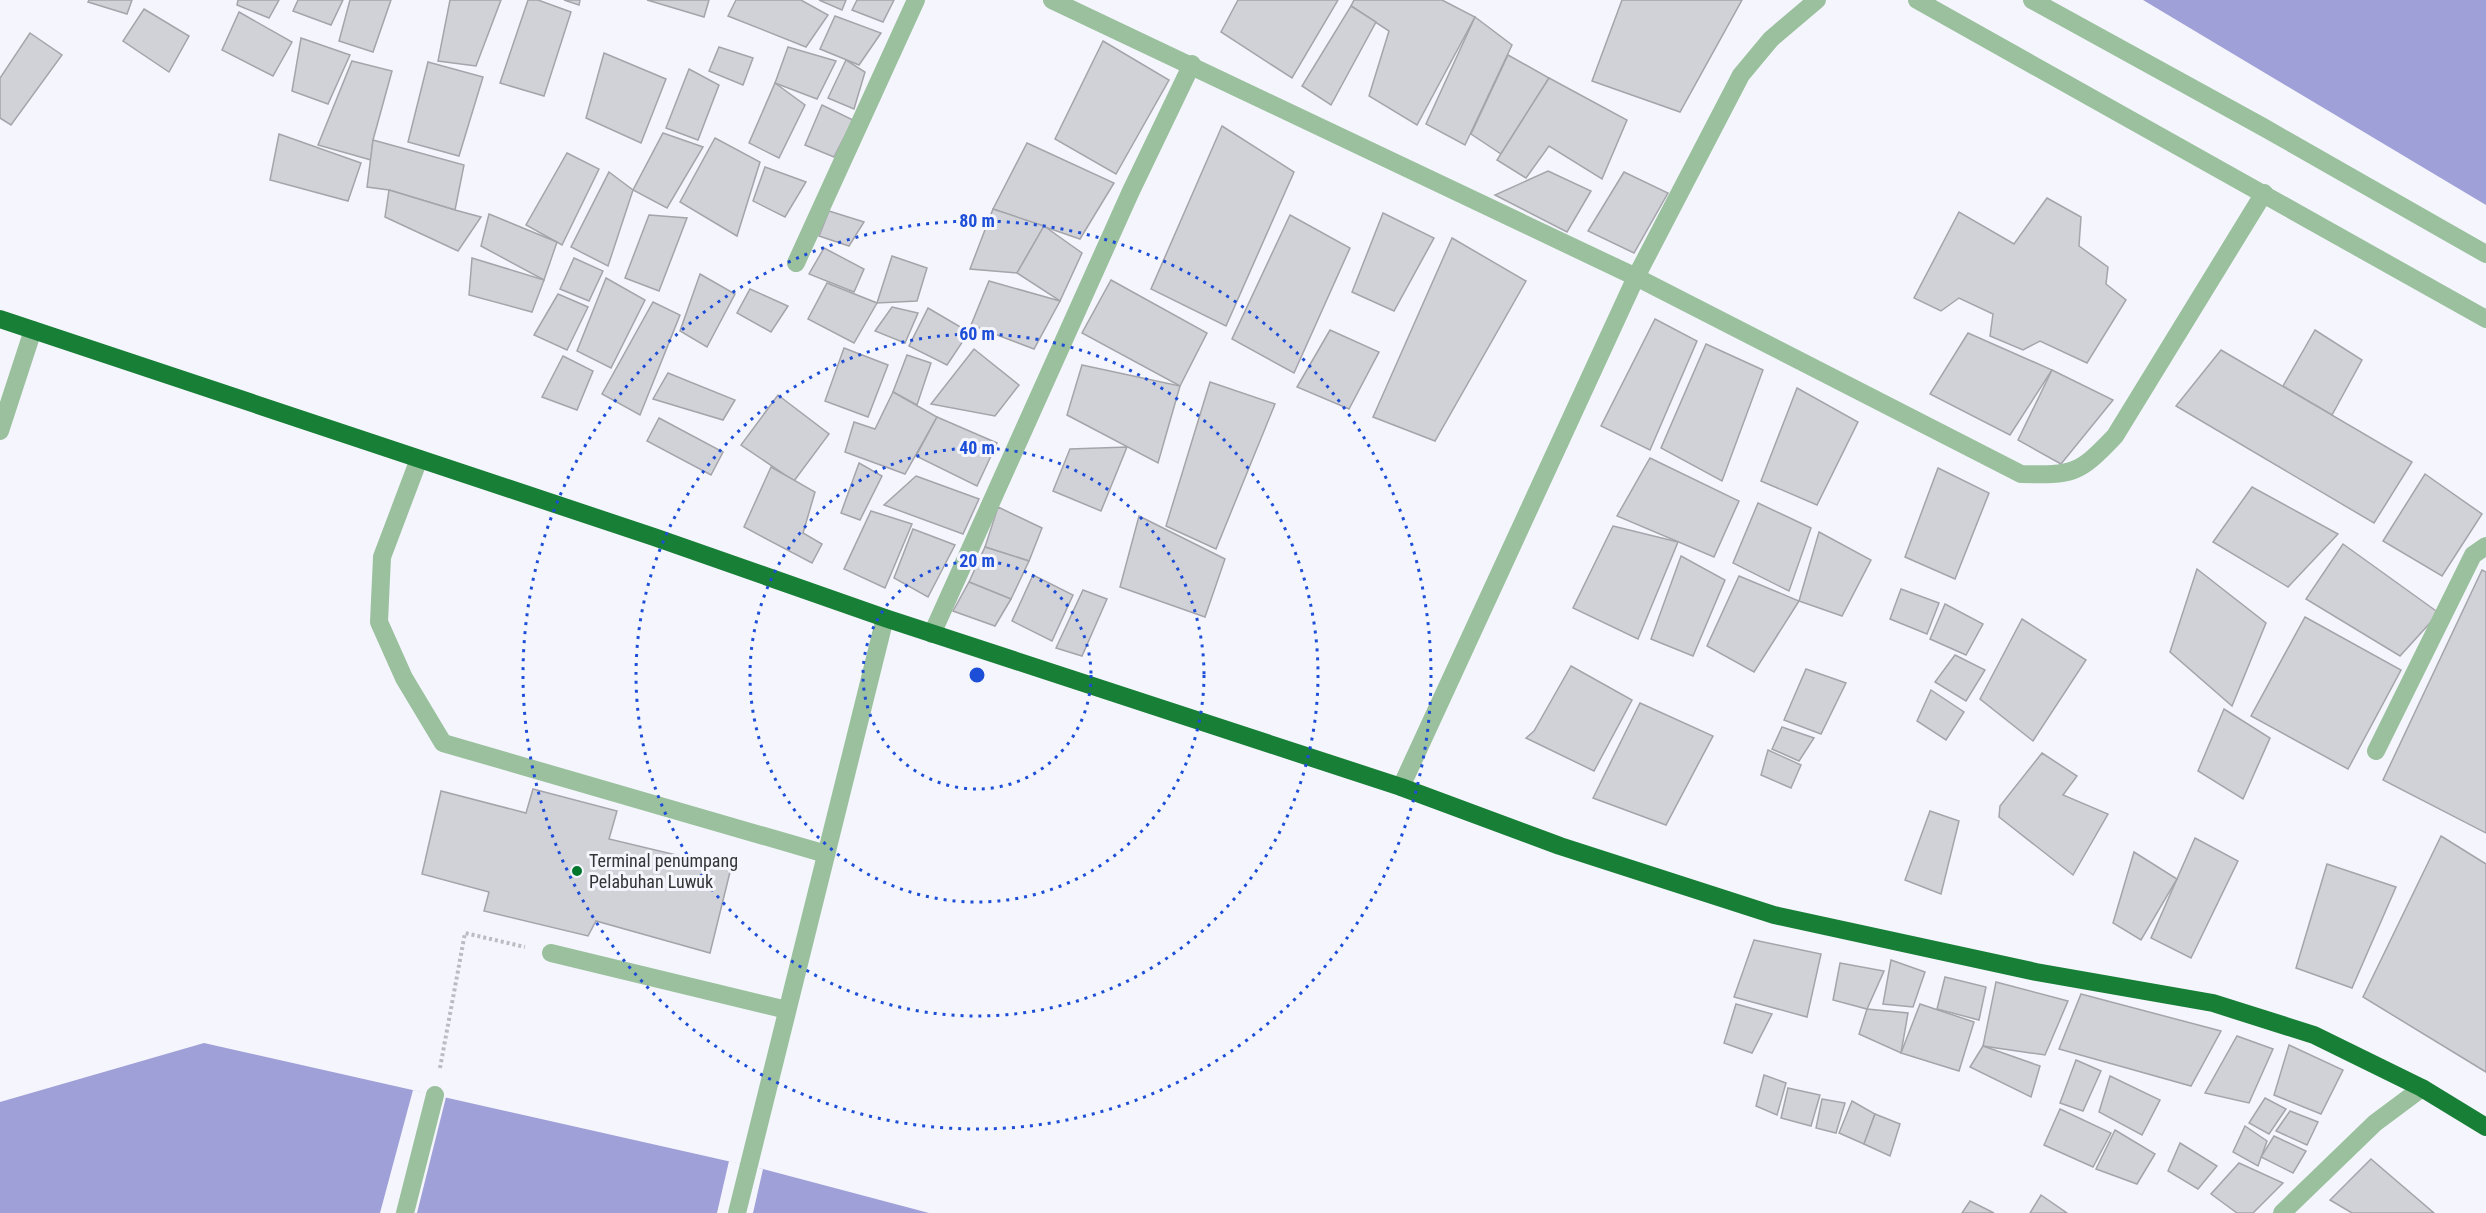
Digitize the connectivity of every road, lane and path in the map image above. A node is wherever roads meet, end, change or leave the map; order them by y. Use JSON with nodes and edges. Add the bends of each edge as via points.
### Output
{"nodes":[{"id":1,"x":916,"y":0,"type":"edge"},
{"id":2,"x":1052,"y":0,"type":"edge"},
{"id":3,"x":1817,"y":0,"type":"edge"},
{"id":4,"x":1917,"y":0,"type":"edge"},
{"id":5,"x":2032,"y":0,"type":"edge"},
{"id":6,"x":1192,"y":64,"type":"junction"},
{"id":7,"x":2264,"y":193,"type":"junction"},
{"id":8,"x":2486,"y":254,"type":"edge"},
{"id":9,"x":796,"y":262,"type":"dead end"},
{"id":10,"x":1636,"y":277,"type":"junction"},
{"id":11,"x":0,"y":319,"type":"edge"},
{"id":12,"x":2486,"y":319,"type":"edge"},
{"id":13,"x":33,"y":330,"type":"junction"},
{"id":14,"x":0,"y":431,"type":"edge"},
{"id":15,"x":418,"y":459,"type":"junction"},
{"id":16,"x":2486,"y":546,"type":"edge"},
{"id":17,"x":885,"y":618,"type":"junction"},
{"id":18,"x":932,"y":634,"type":"junction"},
{"id":19,"x":2376,"y":751,"type":"dead end"},
{"id":20,"x":1401,"y":787,"type":"junction"},
{"id":21,"x":826,"y":855,"type":"junction"},
{"id":22,"x":550,"y":954,"type":"joint"},
{"id":23,"x":787,"y":1010,"type":"junction"},
{"id":24,"x":2422,"y":1088,"type":"junction"},
{"id":25,"x":435,"y":1095,"type":"joint"},
{"id":26,"x":2486,"y":1127,"type":"edge"},
{"id":27,"x":405,"y":1213,"type":"edge"},
{"id":28,"x":737,"y":1213,"type":"edge"},
{"id":29,"x":2282,"y":1213,"type":"edge"}],
"edges":[{"from":1,"to":9,"type":"street"},
{"from":2,"to":6,"type":"street"},
{"from":3,"to":10,"type":"street","via":[[1771,39],[1741,75]]},
{"from":4,"to":7,"type":"street"},
{"from":5,"to":8,"type":"street"},
{"from":6,"to":10,"type":"street"},
{"from":6,"to":18,"type":"street"},
{"from":7,"to":10,"type":"street","via":[[2115,436],[2092,461],[2065,475],[2021,474]]},
{"from":7,"to":12,"type":"street"},
{"from":10,"to":20,"type":"street"},
{"from":11,"to":13,"type":"highway"},
{"from":13,"to":14,"type":"street"},
{"from":13,"to":15,"type":"highway"},
{"from":15,"to":17,"type":"highway"},
{"from":15,"to":21,"type":"street","via":[[382,557],[379,622],[404,678],[443,743]]},
{"from":16,"to":19,"type":"street","via":[[2473,555]]},
{"from":17,"to":18,"type":"highway"},
{"from":17,"to":21,"type":"street"},
{"from":18,"to":20,"type":"highway"},
{"from":20,"to":24,"type":"highway","via":[[1560,846],[1774,915],[2036,972],[2213,1003],[2314,1035]]},
{"from":21,"to":23,"type":"street"},
{"from":22,"to":23,"type":"street"},
{"from":22,"to":25,"type":"path","via":[[465,933]]},
{"from":23,"to":28,"type":"street"},
{"from":24,"to":26,"type":"highway"},
{"from":24,"to":29,"type":"street","via":[[2375,1123]]},
{"from":25,"to":27,"type":"street"}]}
